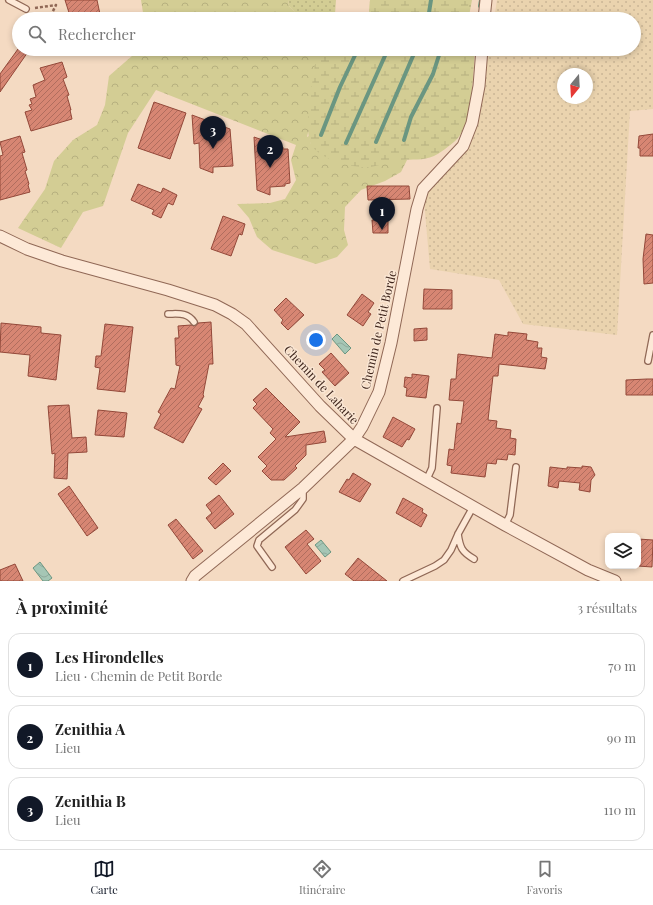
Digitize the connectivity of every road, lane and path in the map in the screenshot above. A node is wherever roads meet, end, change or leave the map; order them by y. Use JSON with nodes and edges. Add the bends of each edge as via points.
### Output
{"nodes":[{"id":1,"x":9,"y":0,"type":"edge"},
{"id":2,"x":486,"y":0,"type":"edge"},
{"id":3,"x":26,"y":10,"type":"joint"},
{"id":4,"x":52,"y":12,"type":"edge"},
{"id":5,"x":485,"y":12,"type":"edge"},
{"id":6,"x":481,"y":56,"type":"edge"},
{"id":7,"x":0,"y":236,"type":"edge"},
{"id":8,"x":168,"y":314,"type":"dead end"},
{"id":9,"x":194,"y":322,"type":"dead end"},
{"id":10,"x":653,"y":335,"type":"edge"},
{"id":11,"x":648,"y":361,"type":"dead end"},
{"id":12,"x":438,"y":408,"type":"dead end"},
{"id":13,"x":354,"y":439,"type":"junction"},
{"id":14,"x":516,"y":467,"type":"dead end"},
{"id":15,"x":426,"y":481,"type":"junction"},
{"id":16,"x":303,"y":488,"type":"junction"},
{"id":17,"x":473,"y":507,"type":"junction"},
{"id":18,"x":505,"y":525,"type":"junction"},
{"id":19,"x":458,"y":534,"type":"junction"},
{"id":20,"x":474,"y":559,"type":"dead end"},
{"id":21,"x":272,"y":567,"type":"dead end"},
{"id":22,"x":192,"y":581,"type":"edge"},
{"id":23,"x":403,"y":581,"type":"edge"},
{"id":24,"x":615,"y":581,"type":"edge"}],
"edges":[{"from":1,"to":3,"type":"lane"},
{"from":2,"to":5,"type":"street"},
{"from":3,"to":4,"type":"path","via":[[56,5]]},
{"from":6,"to":13,"type":"street","name":"Chemin de Petit Borde","via":[[472,123],[463,146],[423,190],[380,392]]},
{"from":7,"to":13,"type":"street","name":"Chemin de Laharie","via":[[62,262],[168,290],[215,305],[232,314],[246,324],[320,406]]},
{"from":8,"to":9,"type":"lane","via":[[182,314],[191,317]]},
{"from":10,"to":11,"type":"lane"},
{"from":12,"to":15,"type":"lane","via":[[432,468]]},
{"from":13,"to":15,"type":"street","name":"Chemin de Laharie"},
{"from":13,"to":16,"type":"street","name":"Chemin de Petit Borde"},
{"from":14,"to":18,"type":"lane","via":[[510,515]]},
{"from":15,"to":17,"type":"street","name":"Chemin de Laharie"},
{"from":16,"to":21,"type":"lane","via":[[303,499],[295,510],[259,540],[257,546]]},
{"from":16,"to":22,"type":"street","name":"Chemin de Petit Borde"},
{"from":17,"to":18,"type":"street","name":"Chemin de Laharie"},
{"from":17,"to":19,"type":"lane"},
{"from":18,"to":24,"type":"street","name":"Chemin de Laharie","via":[[588,570]]},
{"from":19,"to":20,"type":"lane","via":[[459,546]]},
{"from":19,"to":23,"type":"lane","via":[[444,560]]}]}
